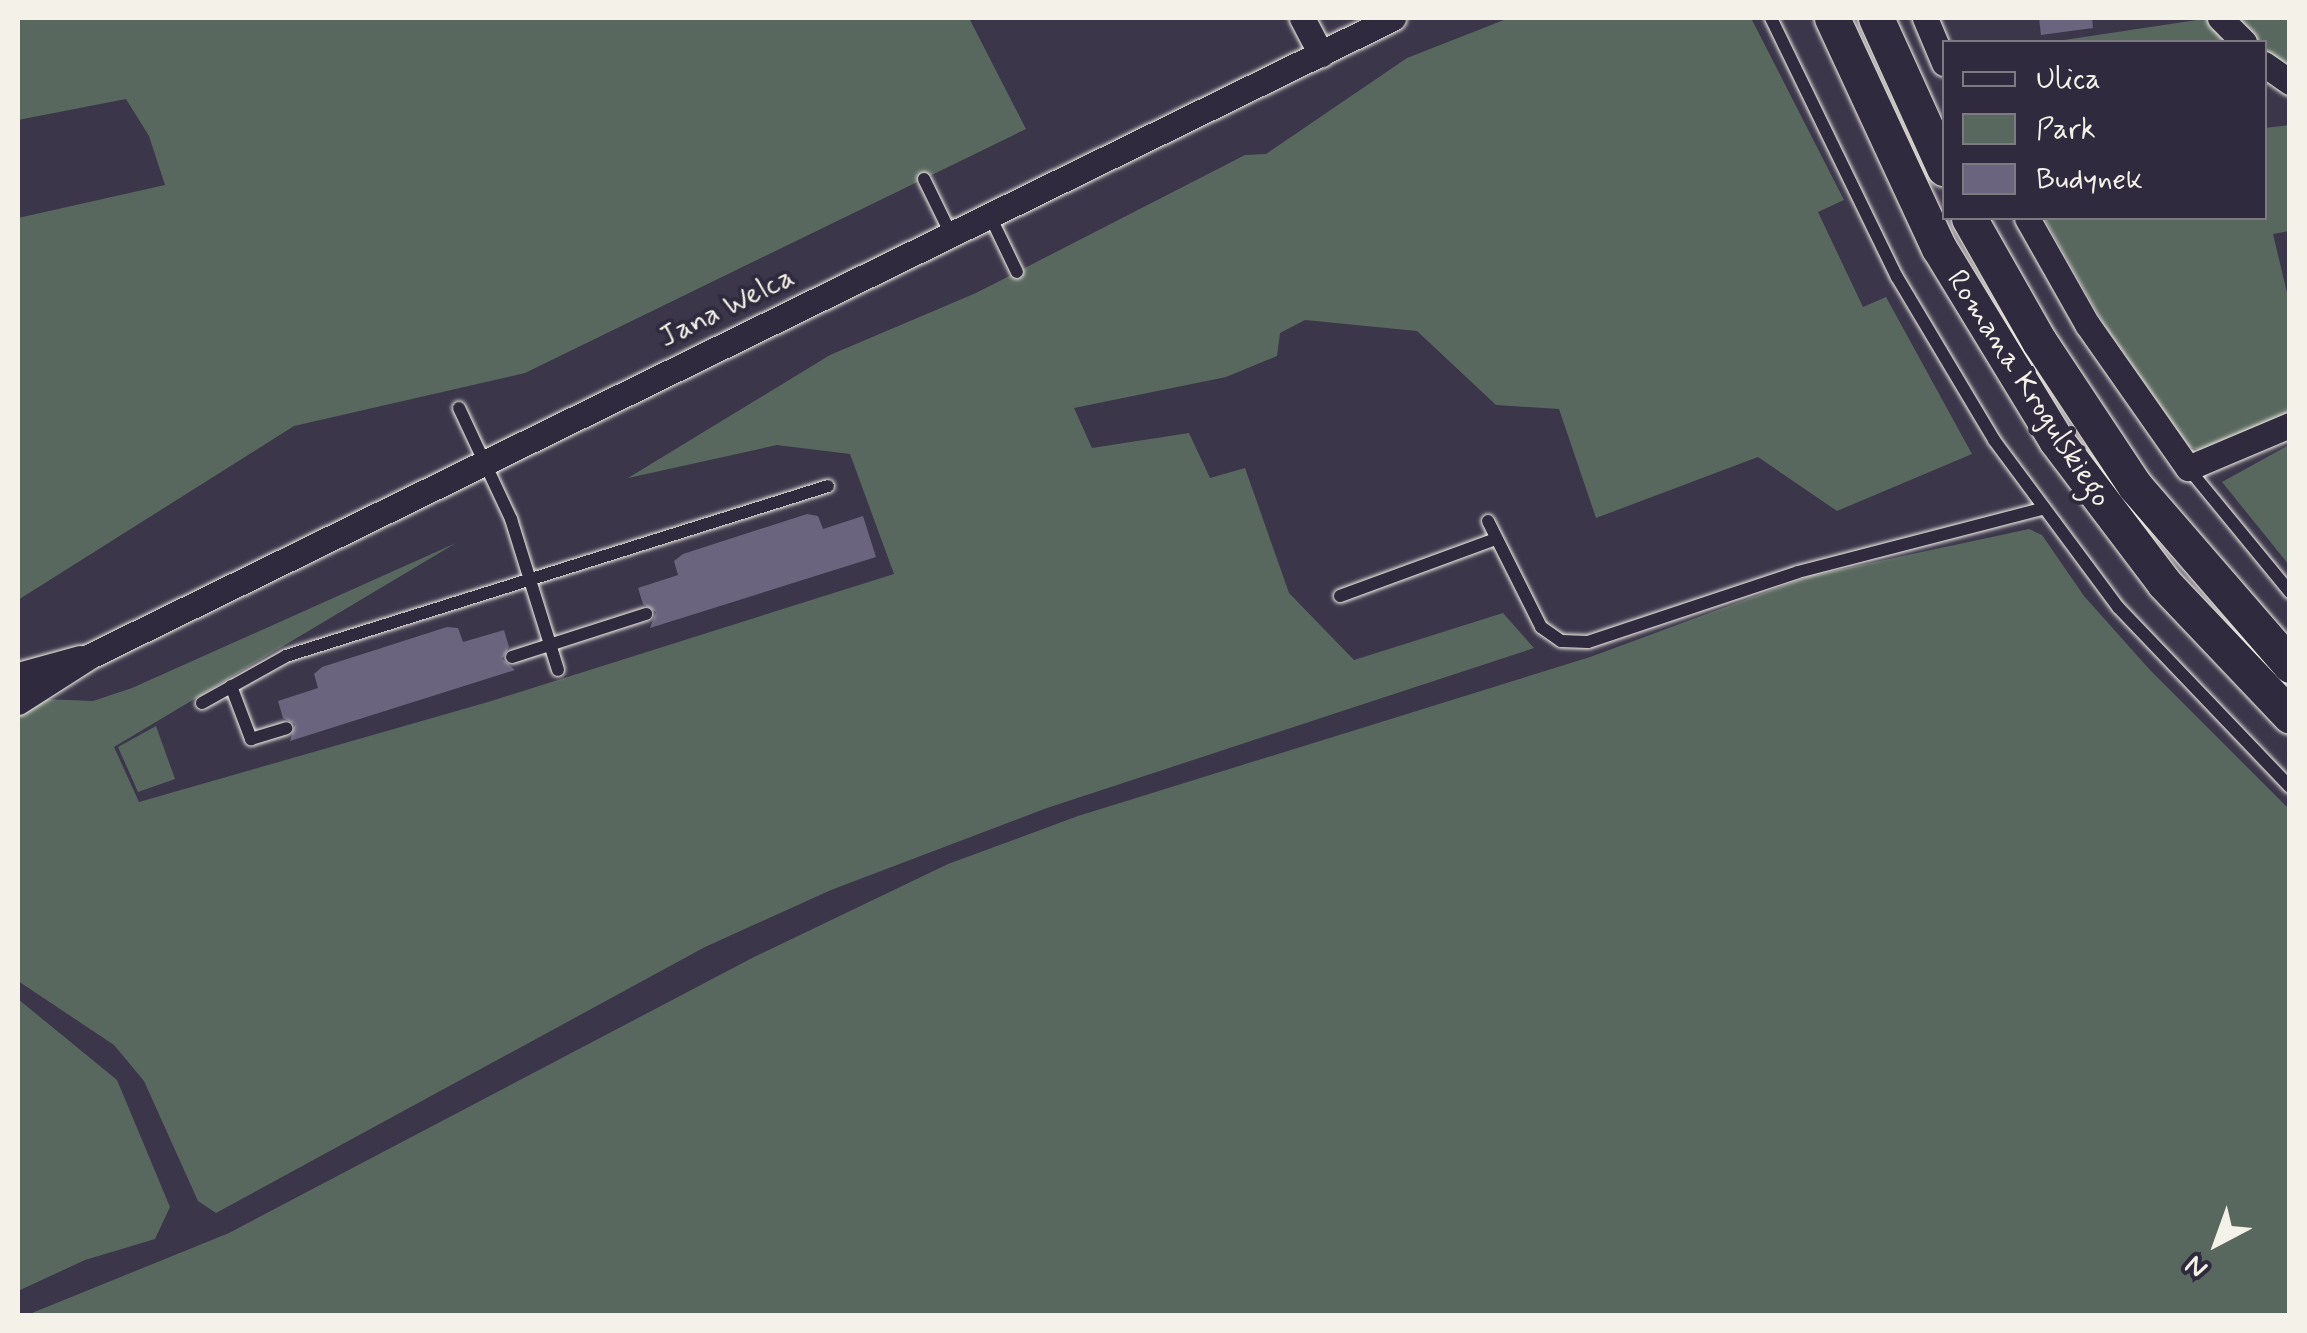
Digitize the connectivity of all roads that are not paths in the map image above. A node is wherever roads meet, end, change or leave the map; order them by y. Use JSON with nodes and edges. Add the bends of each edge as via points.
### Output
{"nodes":[{"id":1,"x":1302,"y":18,"type":"edge"},
{"id":2,"x":1393,"y":18,"type":"edge"},
{"id":3,"x":1770,"y":18,"type":"edge"},
{"id":4,"x":1832,"y":18,"type":"edge"},
{"id":5,"x":1876,"y":18,"type":"edge"},
{"id":6,"x":1925,"y":18,"type":"edge"},
{"id":7,"x":2220,"y":18,"type":"edge"},
{"id":8,"x":2242,"y":40,"type":"edge"},
{"id":9,"x":1320,"y":54,"type":"junction"},
{"id":10,"x":1942,"y":59,"type":"edge"},
{"id":11,"x":2267,"y":66,"type":"edge"},
{"id":12,"x":2290,"y":82,"type":"edge"},
{"id":13,"x":1942,"y":164,"type":"edge"},
{"id":14,"x":924,"y":179,"type":"dead end"},
{"id":15,"x":990,"y":216,"type":"junction"},
{"id":16,"x":1971,"y":220,"type":"edge"},
{"id":17,"x":2027,"y":220,"type":"edge"},
{"id":18,"x":952,"y":234,"type":"junction"},
{"id":19,"x":1017,"y":272,"type":"dead end"},
{"id":20,"x":459,"y":408,"type":"dead end"},
{"id":21,"x":2290,"y":425,"type":"edge"},
{"id":22,"x":486,"y":461,"type":"junction"},
{"id":23,"x":2188,"y":468,"type":"junction"},
{"id":24,"x":828,"y":486,"type":"dead end"},
{"id":25,"x":2042,"y":509,"type":"junction"},
{"id":26,"x":1488,"y":521,"type":"dead end"},
{"id":27,"x":1496,"y":539,"type":"junction"},
{"id":28,"x":530,"y":579,"type":"junction"},
{"id":29,"x":2290,"y":592,"type":"edge"},
{"id":30,"x":1340,"y":596,"type":"dead end"},
{"id":31,"x":646,"y":614,"type":"dead end"},
{"id":32,"x":550,"y":646,"type":"junction"},
{"id":33,"x":90,"y":656,"type":"junction"},
{"id":34,"x":512,"y":657,"type":"dead end"},
{"id":35,"x":2290,"y":665,"type":"edge"},
{"id":36,"x":558,"y":670,"type":"dead end"},
{"id":37,"x":18,"y":675,"type":"edge"},
{"id":38,"x":231,"y":686,"type":"junction"},
{"id":39,"x":18,"y":702,"type":"edge"},
{"id":40,"x":202,"y":703,"type":"dead end"},
{"id":41,"x":2290,"y":716,"type":"edge"},
{"id":42,"x":286,"y":728,"type":"dead end"},
{"id":43,"x":2290,"y":787,"type":"edge"}],
"edges":[{"from":1,"to":9,"type":"street"},
{"from":2,"to":9,"type":"street","name":"Jana Welca"},
{"from":3,"to":25,"type":"lane","via":[[1897,278],[1975,412]]},
{"from":4,"to":41,"type":"main road","name":"Romana Krogulskiego","via":[[1939,248],[2056,440],[2164,584]]},
{"from":5,"to":13,"type":"main road"},
{"from":6,"to":10,"type":"street"},
{"from":7,"to":8,"type":"street"},
{"from":9,"to":15,"type":"street","name":"Jana Welca"},
{"from":11,"to":12,"type":"street"},
{"from":14,"to":18,"type":"lane"},
{"from":15,"to":18,"type":"street","name":"Jana Welca"},
{"from":15,"to":19,"type":"lane"},
{"from":16,"to":35,"type":"main road","name":"Romana Krogulskiego","via":[[2039,341],[2135,486]]},
{"from":17,"to":23,"type":"street","via":[[2088,324]]},
{"from":18,"to":22,"type":"street","name":"Jana Welca"},
{"from":20,"to":22,"type":"lane"},
{"from":21,"to":23,"type":"street"},
{"from":22,"to":28,"type":"lane"},
{"from":22,"to":33,"type":"street","name":"Jana Welca"},
{"from":23,"to":29,"type":"lane"},
{"from":24,"to":28,"type":"lane"},
{"from":25,"to":27,"type":"lane","via":[[1798,572],[1588,642],[1561,641],[1541,627]]},
{"from":25,"to":43,"type":"lane","via":[[2180,678]]},
{"from":26,"to":27,"type":"lane"},
{"from":27,"to":30,"type":"lane"},
{"from":28,"to":32,"type":"lane"},
{"from":28,"to":38,"type":"lane","via":[[286,656]]},
{"from":31,"to":32,"type":"lane"},
{"from":32,"to":34,"type":"lane"},
{"from":32,"to":36,"type":"lane"},
{"from":33,"to":37,"type":"street","name":"Jana Welca"},
{"from":33,"to":39,"type":"street","name":"Jana Welca"},
{"from":38,"to":40,"type":"lane"},
{"from":38,"to":42,"type":"lane","via":[[251,739]]}]}
